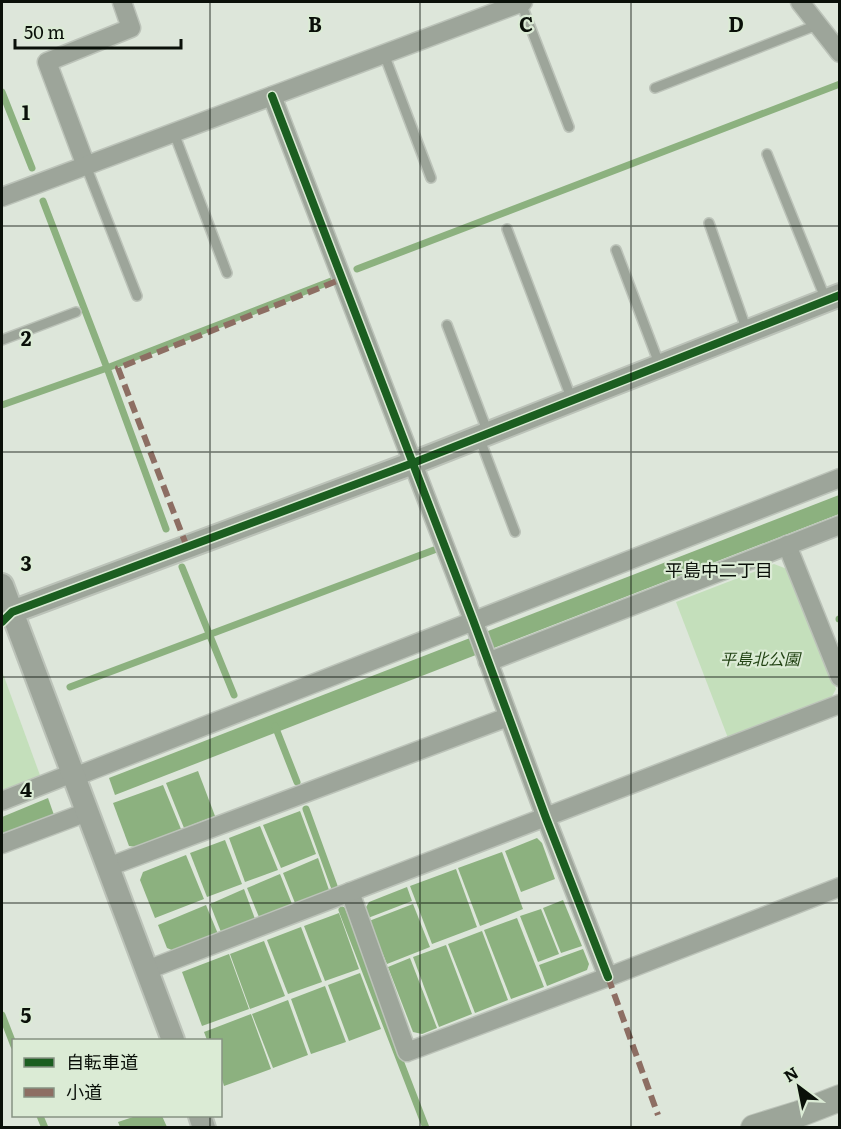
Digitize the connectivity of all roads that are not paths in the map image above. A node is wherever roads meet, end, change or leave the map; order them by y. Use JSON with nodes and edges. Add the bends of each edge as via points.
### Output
{"nodes":[{"id":1,"x":122,"y":2,"type":"edge"},
{"id":2,"x":522,"y":2,"type":"edge"},
{"id":3,"x":800,"y":2,"type":"edge"},
{"id":4,"x":818,"y":25,"type":"junction"},
{"id":5,"x":840,"y":53,"type":"edge"},
{"id":6,"x":384,"y":54,"type":"junction"},
{"id":7,"x":655,"y":88,"type":"dead end"},
{"id":8,"x":272,"y":96,"type":"junction"},
{"id":9,"x":569,"y":127,"type":"dead end"},
{"id":10,"x":174,"y":133,"type":"junction"},
{"id":11,"x":767,"y":154,"type":"dead end"},
{"id":12,"x":86,"y":166,"type":"junction"},
{"id":13,"x":431,"y":178,"type":"dead end"},
{"id":14,"x":2,"y":198,"type":"edge"},
{"id":15,"x":709,"y":223,"type":"dead end"},
{"id":16,"x":507,"y":229,"type":"dead end"},
{"id":17,"x":616,"y":250,"type":"dead end"},
{"id":18,"x":227,"y":273,"type":"dead end"},
{"id":19,"x":137,"y":296,"type":"dead end"},
{"id":20,"x":833,"y":298,"type":"edge"},
{"id":21,"x":76,"y":312,"type":"dead end"},
{"id":22,"x":447,"y":326,"type":"dead end"},
{"id":23,"x":747,"y":331,"type":"junction"},
{"id":24,"x":2,"y":340,"type":"edge"},
{"id":25,"x":660,"y":366,"type":"junction"},
{"id":26,"x":572,"y":400,"type":"junction"},
{"id":27,"x":483,"y":435,"type":"junction"},
{"id":28,"x":412,"y":463,"type":"junction"},
{"id":29,"x":840,"y":478,"type":"edge"},
{"id":30,"x":840,"y":525,"type":"edge"},
{"id":31,"x":515,"y":532,"type":"dead end"},
{"id":32,"x":787,"y":545,"type":"junction"},
{"id":33,"x":2,"y":585,"type":"edge"},
{"id":34,"x":7,"y":617,"type":"edge"},
{"id":35,"x":475,"y":627,"type":"junction"},
{"id":36,"x":487,"y":658,"type":"junction"},
{"id":37,"x":840,"y":677,"type":"edge"},
{"id":38,"x":840,"y":704,"type":"edge"},
{"id":39,"x":508,"y":717,"type":"junction"},
{"id":40,"x":73,"y":775,"type":"junction"},
{"id":41,"x":2,"y":801,"type":"edge"},
{"id":42,"x":87,"y":812,"type":"junction"},
{"id":43,"x":546,"y":818,"type":"junction"},
{"id":44,"x":2,"y":844,"type":"edge"},
{"id":45,"x":108,"y":867,"type":"junction"},
{"id":46,"x":840,"y":887,"type":"edge"},
{"id":47,"x":350,"y":892,"type":"junction"},
{"id":48,"x":147,"y":970,"type":"junction"},
{"id":49,"x":608,"y":977,"type":"junction"},
{"id":50,"x":172,"y":1039,"type":"edge"},
{"id":51,"x":840,"y":1098,"type":"edge"},
{"id":52,"x":801,"y":1121,"type":"edge"},
{"id":53,"x":754,"y":1128,"type":"edge"}],
"edges":[{"from":1,"to":12,"type":"street","via":[[131,28],[47,62]]},
{"from":2,"to":6,"type":"street"},
{"from":2,"to":9,"type":"lane"},
{"from":3,"to":4,"type":"street"},
{"from":4,"to":5,"type":"street"},
{"from":4,"to":7,"type":"lane"},
{"from":6,"to":8,"type":"street"},
{"from":6,"to":13,"type":"lane"},
{"from":8,"to":10,"type":"street"},
{"from":8,"to":28,"type":"street"},
{"from":10,"to":12,"type":"street"},
{"from":10,"to":18,"type":"lane"},
{"from":11,"to":20,"type":"lane"},
{"from":12,"to":14,"type":"street"},
{"from":12,"to":19,"type":"lane"},
{"from":15,"to":23,"type":"lane"},
{"from":16,"to":26,"type":"lane"},
{"from":17,"to":25,"type":"lane"},
{"from":20,"to":23,"type":"street"},
{"from":21,"to":24,"type":"lane"},
{"from":22,"to":27,"type":"lane"},
{"from":23,"to":25,"type":"street"},
{"from":25,"to":26,"type":"street"},
{"from":26,"to":27,"type":"street"},
{"from":27,"to":28,"type":"street"},
{"from":27,"to":31,"type":"lane"},
{"from":28,"to":34,"type":"street"},
{"from":28,"to":35,"type":"street"},
{"from":29,"to":35,"type":"street"},
{"from":30,"to":32,"type":"street"},
{"from":32,"to":36,"type":"street"},
{"from":32,"to":37,"type":"street"},
{"from":33,"to":34,"type":"street"},
{"from":34,"to":40,"type":"street"},
{"from":35,"to":36,"type":"street"},
{"from":35,"to":40,"type":"street"},
{"from":36,"to":39,"type":"street"},
{"from":38,"to":43,"type":"street"},
{"from":39,"to":43,"type":"street"},
{"from":39,"to":45,"type":"street"},
{"from":40,"to":41,"type":"street"},
{"from":40,"to":42,"type":"street"},
{"from":42,"to":44,"type":"street"},
{"from":42,"to":45,"type":"street"},
{"from":43,"to":47,"type":"street"},
{"from":43,"to":49,"type":"street"},
{"from":45,"to":48,"type":"street"},
{"from":46,"to":49,"type":"street"},
{"from":47,"to":48,"type":"street"},
{"from":47,"to":49,"type":"street","via":[[407,1052]]},
{"from":48,"to":50,"type":"street"},
{"from":51,"to":52,"type":"main road"},
{"from":52,"to":53,"type":"main road"}]}
